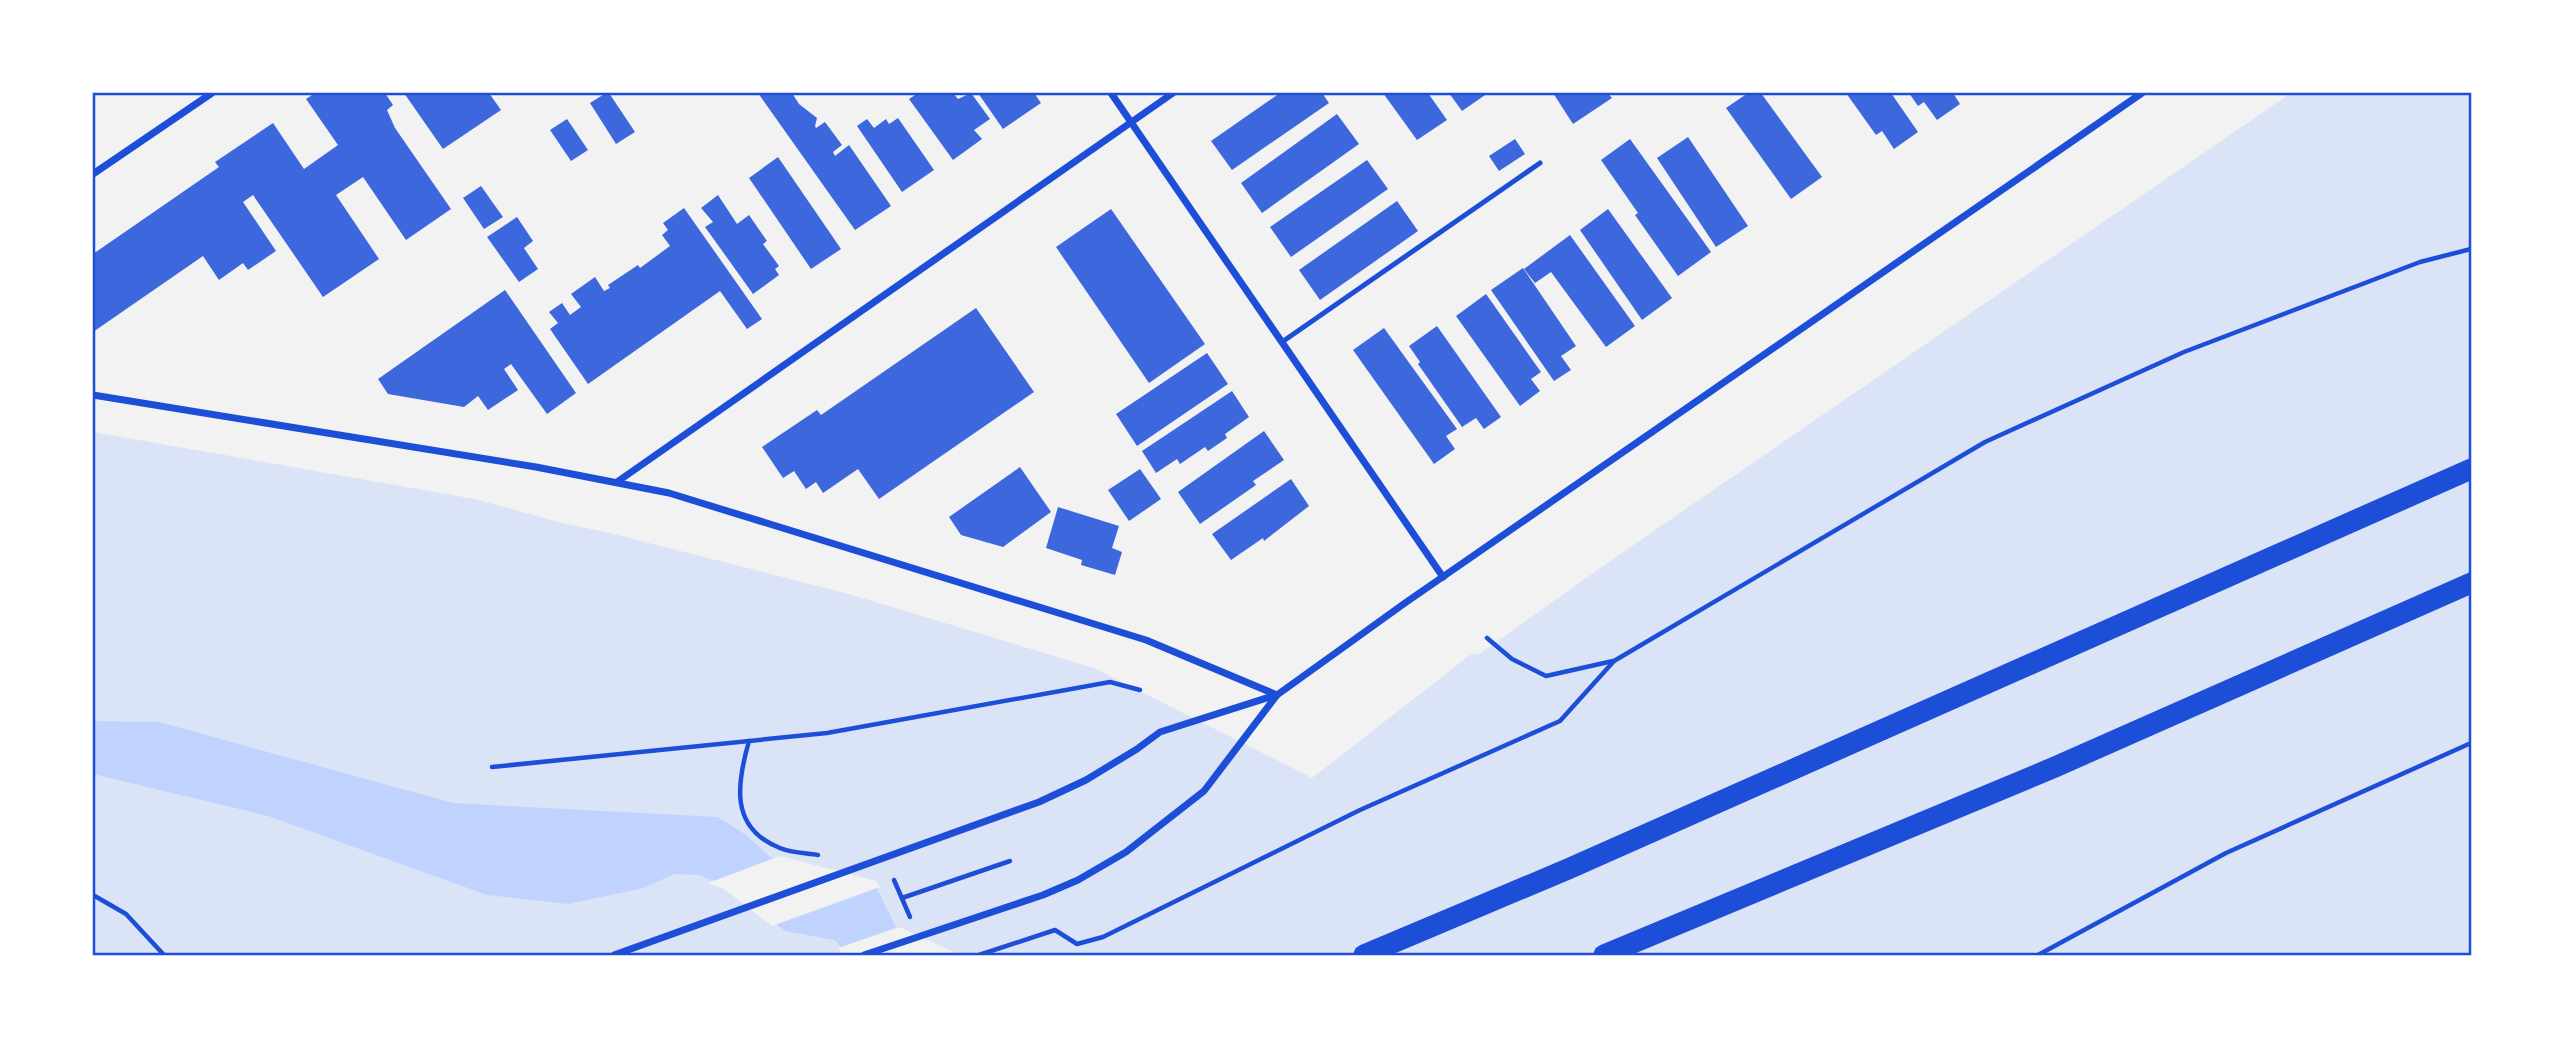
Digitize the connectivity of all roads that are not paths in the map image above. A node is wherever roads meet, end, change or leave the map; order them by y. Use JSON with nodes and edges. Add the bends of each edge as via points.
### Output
{"nodes":[{"id":1,"x":212,"y":93,"type":"edge"},
{"id":2,"x":1111,"y":93,"type":"edge"},
{"id":3,"x":1173,"y":93,"type":"edge"},
{"id":4,"x":2142,"y":93,"type":"edge"},
{"id":5,"x":1131,"y":122,"type":"junction"},
{"id":6,"x":1540,"y":163,"type":"dead end"},
{"id":7,"x":93,"y":174,"type":"edge"},
{"id":8,"x":1282,"y":342,"type":"junction"},
{"id":9,"x":93,"y":395,"type":"edge"},
{"id":10,"x":2471,"y":469,"type":"edge"},
{"id":11,"x":617,"y":482,"type":"junction"},
{"id":12,"x":1443,"y":577,"type":"junction"},
{"id":13,"x":2471,"y":583,"type":"edge"},
{"id":14,"x":1276,"y":695,"type":"junction"},
{"id":15,"x":633,"y":952,"type":"edge"},
{"id":16,"x":614,"y":955,"type":"edge"},
{"id":17,"x":864,"y":955,"type":"edge"},
{"id":18,"x":1364,"y":955,"type":"edge"},
{"id":19,"x":1604,"y":955,"type":"edge"}],
"edges":[{"from":1,"to":7,"type":"street"},
{"from":2,"to":5,"type":"street"},
{"from":3,"to":5,"type":"street"},
{"from":4,"to":12,"type":"street"},
{"from":5,"to":8,"type":"street"},
{"from":5,"to":11,"type":"street"},
{"from":6,"to":8,"type":"lane"},
{"from":8,"to":12,"type":"street"},
{"from":9,"to":11,"type":"street"},
{"from":10,"to":18,"type":"highway"},
{"from":11,"to":14,"type":"street","via":[[720,508],[1146,640]]},
{"from":12,"to":14,"type":"street"},
{"from":13,"to":19,"type":"highway","via":[[2080,757]]},
{"from":14,"to":15,"type":"street","via":[[1160,732],[1051,797]]},
{"from":14,"to":17,"type":"street","via":[[1204,791],[1126,852],[1044,895]]},
{"from":15,"to":16,"type":"street"}]}
